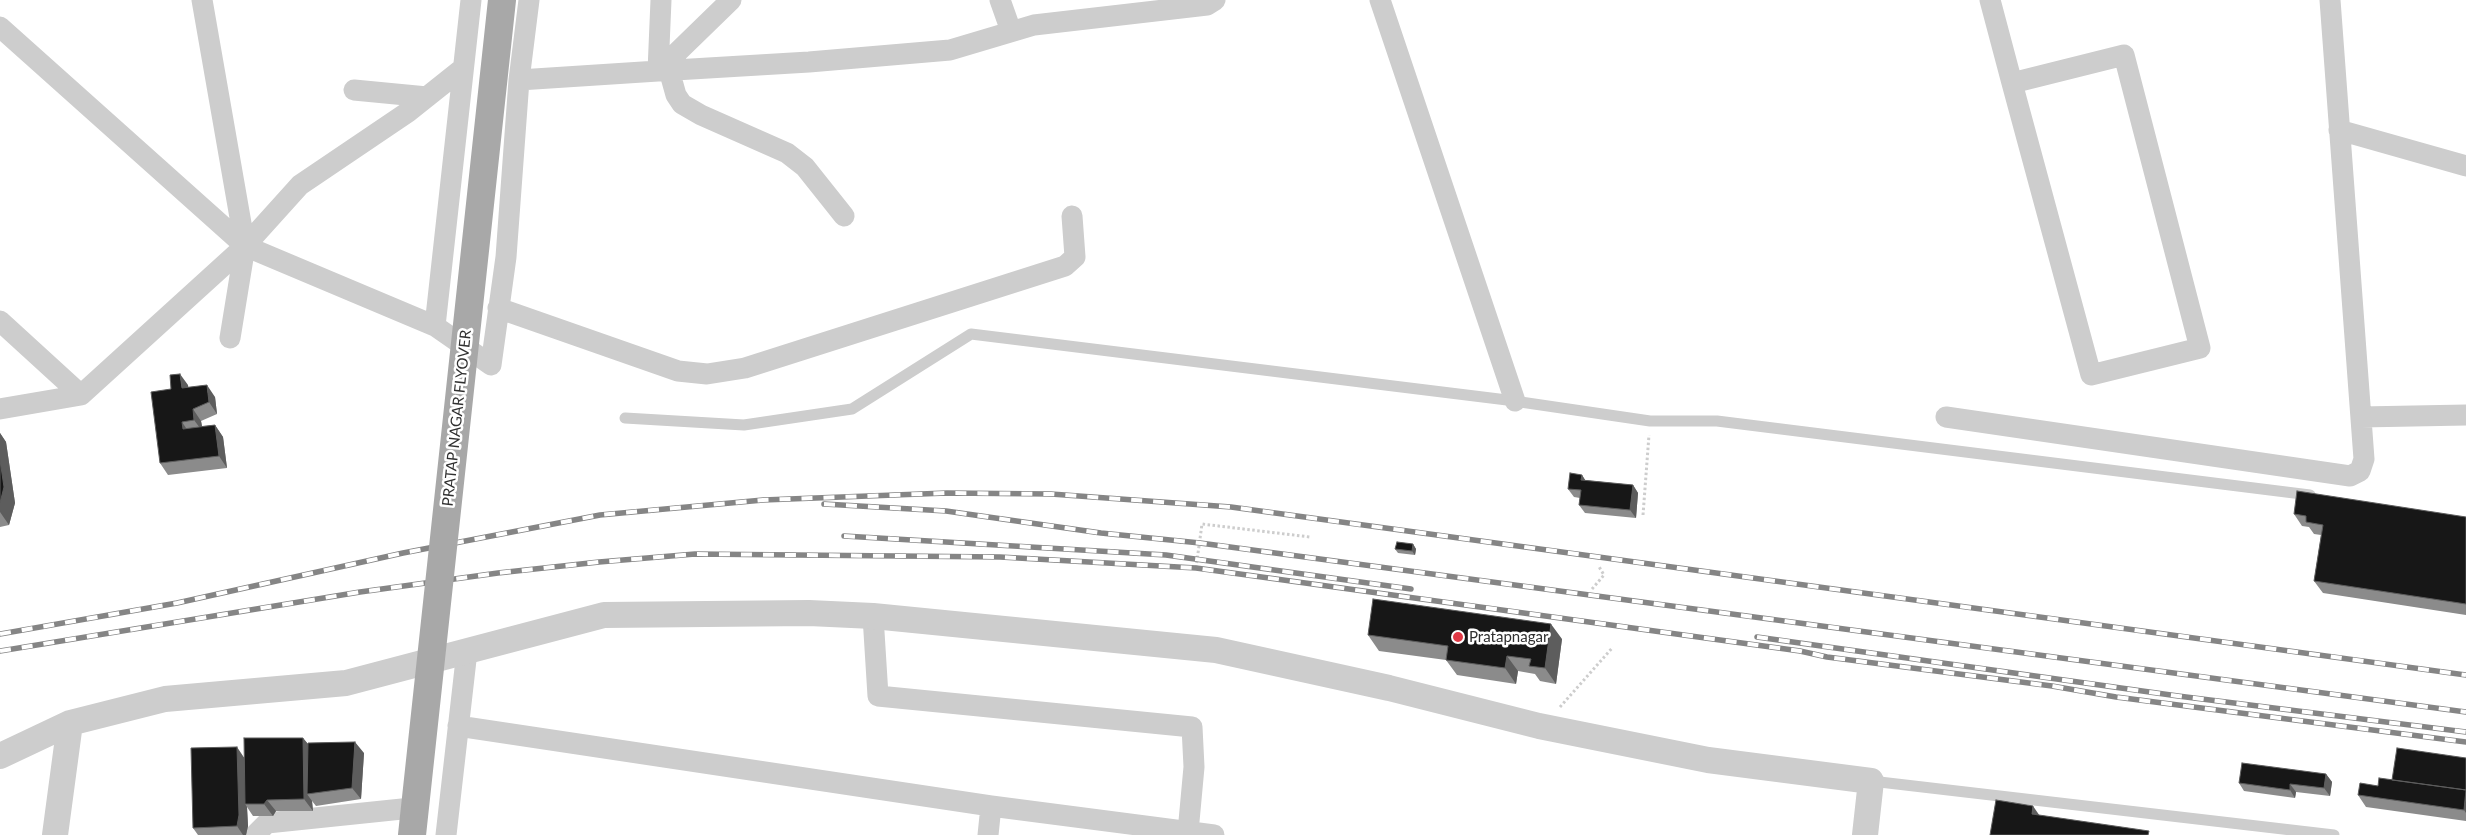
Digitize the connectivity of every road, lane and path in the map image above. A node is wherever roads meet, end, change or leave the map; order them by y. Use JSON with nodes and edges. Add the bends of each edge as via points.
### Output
{"nodes":[{"id":1,"x":202,"y":0,"type":"edge"},
{"id":2,"x":471,"y":0,"type":"edge"},
{"id":3,"x":502,"y":0,"type":"edge"},
{"id":4,"x":529,"y":0,"type":"edge"},
{"id":5,"x":661,"y":0,"type":"edge"},
{"id":6,"x":731,"y":0,"type":"edge"},
{"id":7,"x":1000,"y":0,"type":"edge"},
{"id":8,"x":1215,"y":0,"type":"edge"},
{"id":9,"x":1380,"y":0,"type":"edge"},
{"id":10,"x":1990,"y":0,"type":"edge"},
{"id":11,"x":2330,"y":0,"type":"edge"},
{"id":12,"x":0,"y":27,"type":"edge"},
{"id":13,"x":1011,"y":32,"type":"junction"},
{"id":14,"x":462,"y":68,"type":"junction"},
{"id":15,"x":663,"y":70,"type":"junction"},
{"id":16,"x":520,"y":80,"type":"junction"},
{"id":17,"x":2012,"y":83,"type":"junction"},
{"id":18,"x":354,"y":90,"type":"dead end"},
{"id":19,"x":427,"y":97,"type":"junction"},
{"id":20,"x":2339,"y":130,"type":"junction"},
{"id":21,"x":2465,"y":172,"type":"edge"},
{"id":22,"x":844,"y":216,"type":"dead end"},
{"id":23,"x":1072,"y":216,"type":"dead end"},
{"id":24,"x":245,"y":246,"type":"junction"},
{"id":25,"x":498,"y":308,"type":"junction"},
{"id":26,"x":0,"y":321,"type":"edge"},
{"id":27,"x":435,"y":326,"type":"junction"},
{"id":28,"x":230,"y":338,"type":"dead end"},
{"id":29,"x":81,"y":395,"type":"junction"},
{"id":30,"x":1515,"y":401,"type":"junction"},
{"id":31,"x":0,"y":409,"type":"edge"},
{"id":32,"x":2466,"y":415,"type":"edge"},
{"id":33,"x":1946,"y":417,"type":"dead end"},
{"id":34,"x":2361,"y":417,"type":"junction"},
{"id":35,"x":625,"y":418,"type":"dead end"},
{"id":36,"x":1650,"y":422,"type":"junction"},
{"id":37,"x":2324,"y":497,"type":"edge"},
{"id":38,"x":1643,"y":515,"type":"dead end"},
{"id":39,"x":1310,"y":537,"type":"dead end"},
{"id":40,"x":1598,"y":564,"type":"dead end"},
{"id":41,"x":1196,"y":568,"type":"dead end"},
{"id":42,"x":1592,"y":589,"type":"dead end"},
{"id":43,"x":873,"y":616,"type":"junction"},
{"id":44,"x":1613,"y":646,"type":"dead end"},
{"id":45,"x":467,"y":651,"type":"junction"},
{"id":46,"x":417,"y":665,"type":"junction"},
{"id":47,"x":70,"y":723,"type":"junction"},
{"id":48,"x":458,"y":726,"type":"junction"},
{"id":49,"x":1544,"y":727,"type":"junction"},
{"id":50,"x":0,"y":756,"type":"edge"},
{"id":51,"x":1870,"y":781,"type":"junction"},
{"id":52,"x":992,"y":806,"type":"junction"},
{"id":53,"x":402,"y":808,"type":"junction"},
{"id":54,"x":1188,"y":832,"type":"junction"},
{"id":55,"x":256,"y":834,"type":"edge"},
{"id":56,"x":54,"y":835,"type":"edge"},
{"id":57,"x":398,"y":835,"type":"edge"},
{"id":58,"x":412,"y":835,"type":"edge"},
{"id":59,"x":446,"y":835,"type":"edge"},
{"id":60,"x":988,"y":835,"type":"edge"},
{"id":61,"x":1214,"y":835,"type":"edge"},
{"id":62,"x":1865,"y":835,"type":"edge"},
{"id":63,"x":2334,"y":835,"type":"edge"}],
"edges":[{"from":1,"to":24,"type":"street"},
{"from":2,"to":14,"type":"street"},
{"from":3,"to":58,"type":"main road","name":"PRATAP NAGAR FLYOVER","bridge":true},
{"from":4,"to":16,"type":"street"},
{"from":5,"to":15,"type":"street"},
{"from":6,"to":15,"type":"street"},
{"from":7,"to":13,"type":"street"},
{"from":8,"to":13,"type":"street","via":[[1207,4],[1034,25]]},
{"from":9,"to":30,"type":"street"},
{"from":10,"to":17,"type":"street"},
{"from":11,"to":20,"type":"street"},
{"from":12,"to":24,"type":"street"},
{"from":13,"to":15,"type":"street","via":[[950,50]]},
{"from":14,"to":19,"type":"street"},
{"from":14,"to":27,"type":"street"},
{"from":15,"to":16,"type":"street"},
{"from":15,"to":22,"type":"street","via":[[682,104],[700,115],[787,152],[805,167]]},
{"from":16,"to":25,"type":"street","via":[[506,257]]},
{"from":17,"to":17,"type":"street","via":[[2124,54],[2200,348],[2091,375]]},
{"from":18,"to":19,"type":"street"},
{"from":19,"to":24,"type":"street","via":[[300,186]]},
{"from":20,"to":21,"type":"street"},
{"from":20,"to":34,"type":"street"},
{"from":23,"to":25,"type":"street","via":[[1075,257],[1065,266],[745,368],[707,374],[678,371]]},
{"from":24,"to":27,"type":"street"},
{"from":24,"to":28,"type":"street"},
{"from":24,"to":29,"type":"street"},
{"from":25,"to":27,"type":"street","via":[[491,365]]},
{"from":26,"to":29,"type":"street"},
{"from":29,"to":31,"type":"street"},
{"from":30,"to":35,"type":"lane","via":[[971,334],[852,409],[744,425]]},
{"from":30,"to":36,"type":"lane"},
{"from":32,"to":34,"type":"street"},
{"from":33,"to":34,"type":"street","via":[[2350,476],[2360,472],[2364,459]]},
{"from":36,"to":37,"type":"lane","via":[[1717,421]]},
{"from":36,"to":38,"type":"path"},
{"from":39,"to":41,"type":"path","via":[[1202,524]]},
{"from":40,"to":42,"type":"path","via":[[1604,575]]},
{"from":43,"to":45,"type":"street","via":[[809,613],[604,615]]},
{"from":43,"to":49,"type":"street","via":[[1216,650],[1389,688]]},
{"from":43,"to":54,"type":"street","via":[[878,696],[1192,727],[1194,767]]},
{"from":44,"to":49,"type":"path"},
{"from":45,"to":46,"type":"street"},
{"from":45,"to":48,"type":"street"},
{"from":46,"to":47,"type":"street","via":[[346,683],[165,699]]},
{"from":46,"to":53,"type":"street"},
{"from":47,"to":50,"type":"street"},
{"from":47,"to":56,"type":"street"},
{"from":48,"to":52,"type":"street"},
{"from":48,"to":59,"type":"street"},
{"from":49,"to":51,"type":"street","via":[[1708,760]]},
{"from":51,"to":62,"type":"street"},
{"from":51,"to":63,"type":"lane"},
{"from":52,"to":54,"type":"street"},
{"from":52,"to":60,"type":"street"},
{"from":53,"to":55,"type":"street","via":[[267,822]]},
{"from":53,"to":57,"type":"street"},
{"from":54,"to":61,"type":"street"}]}
